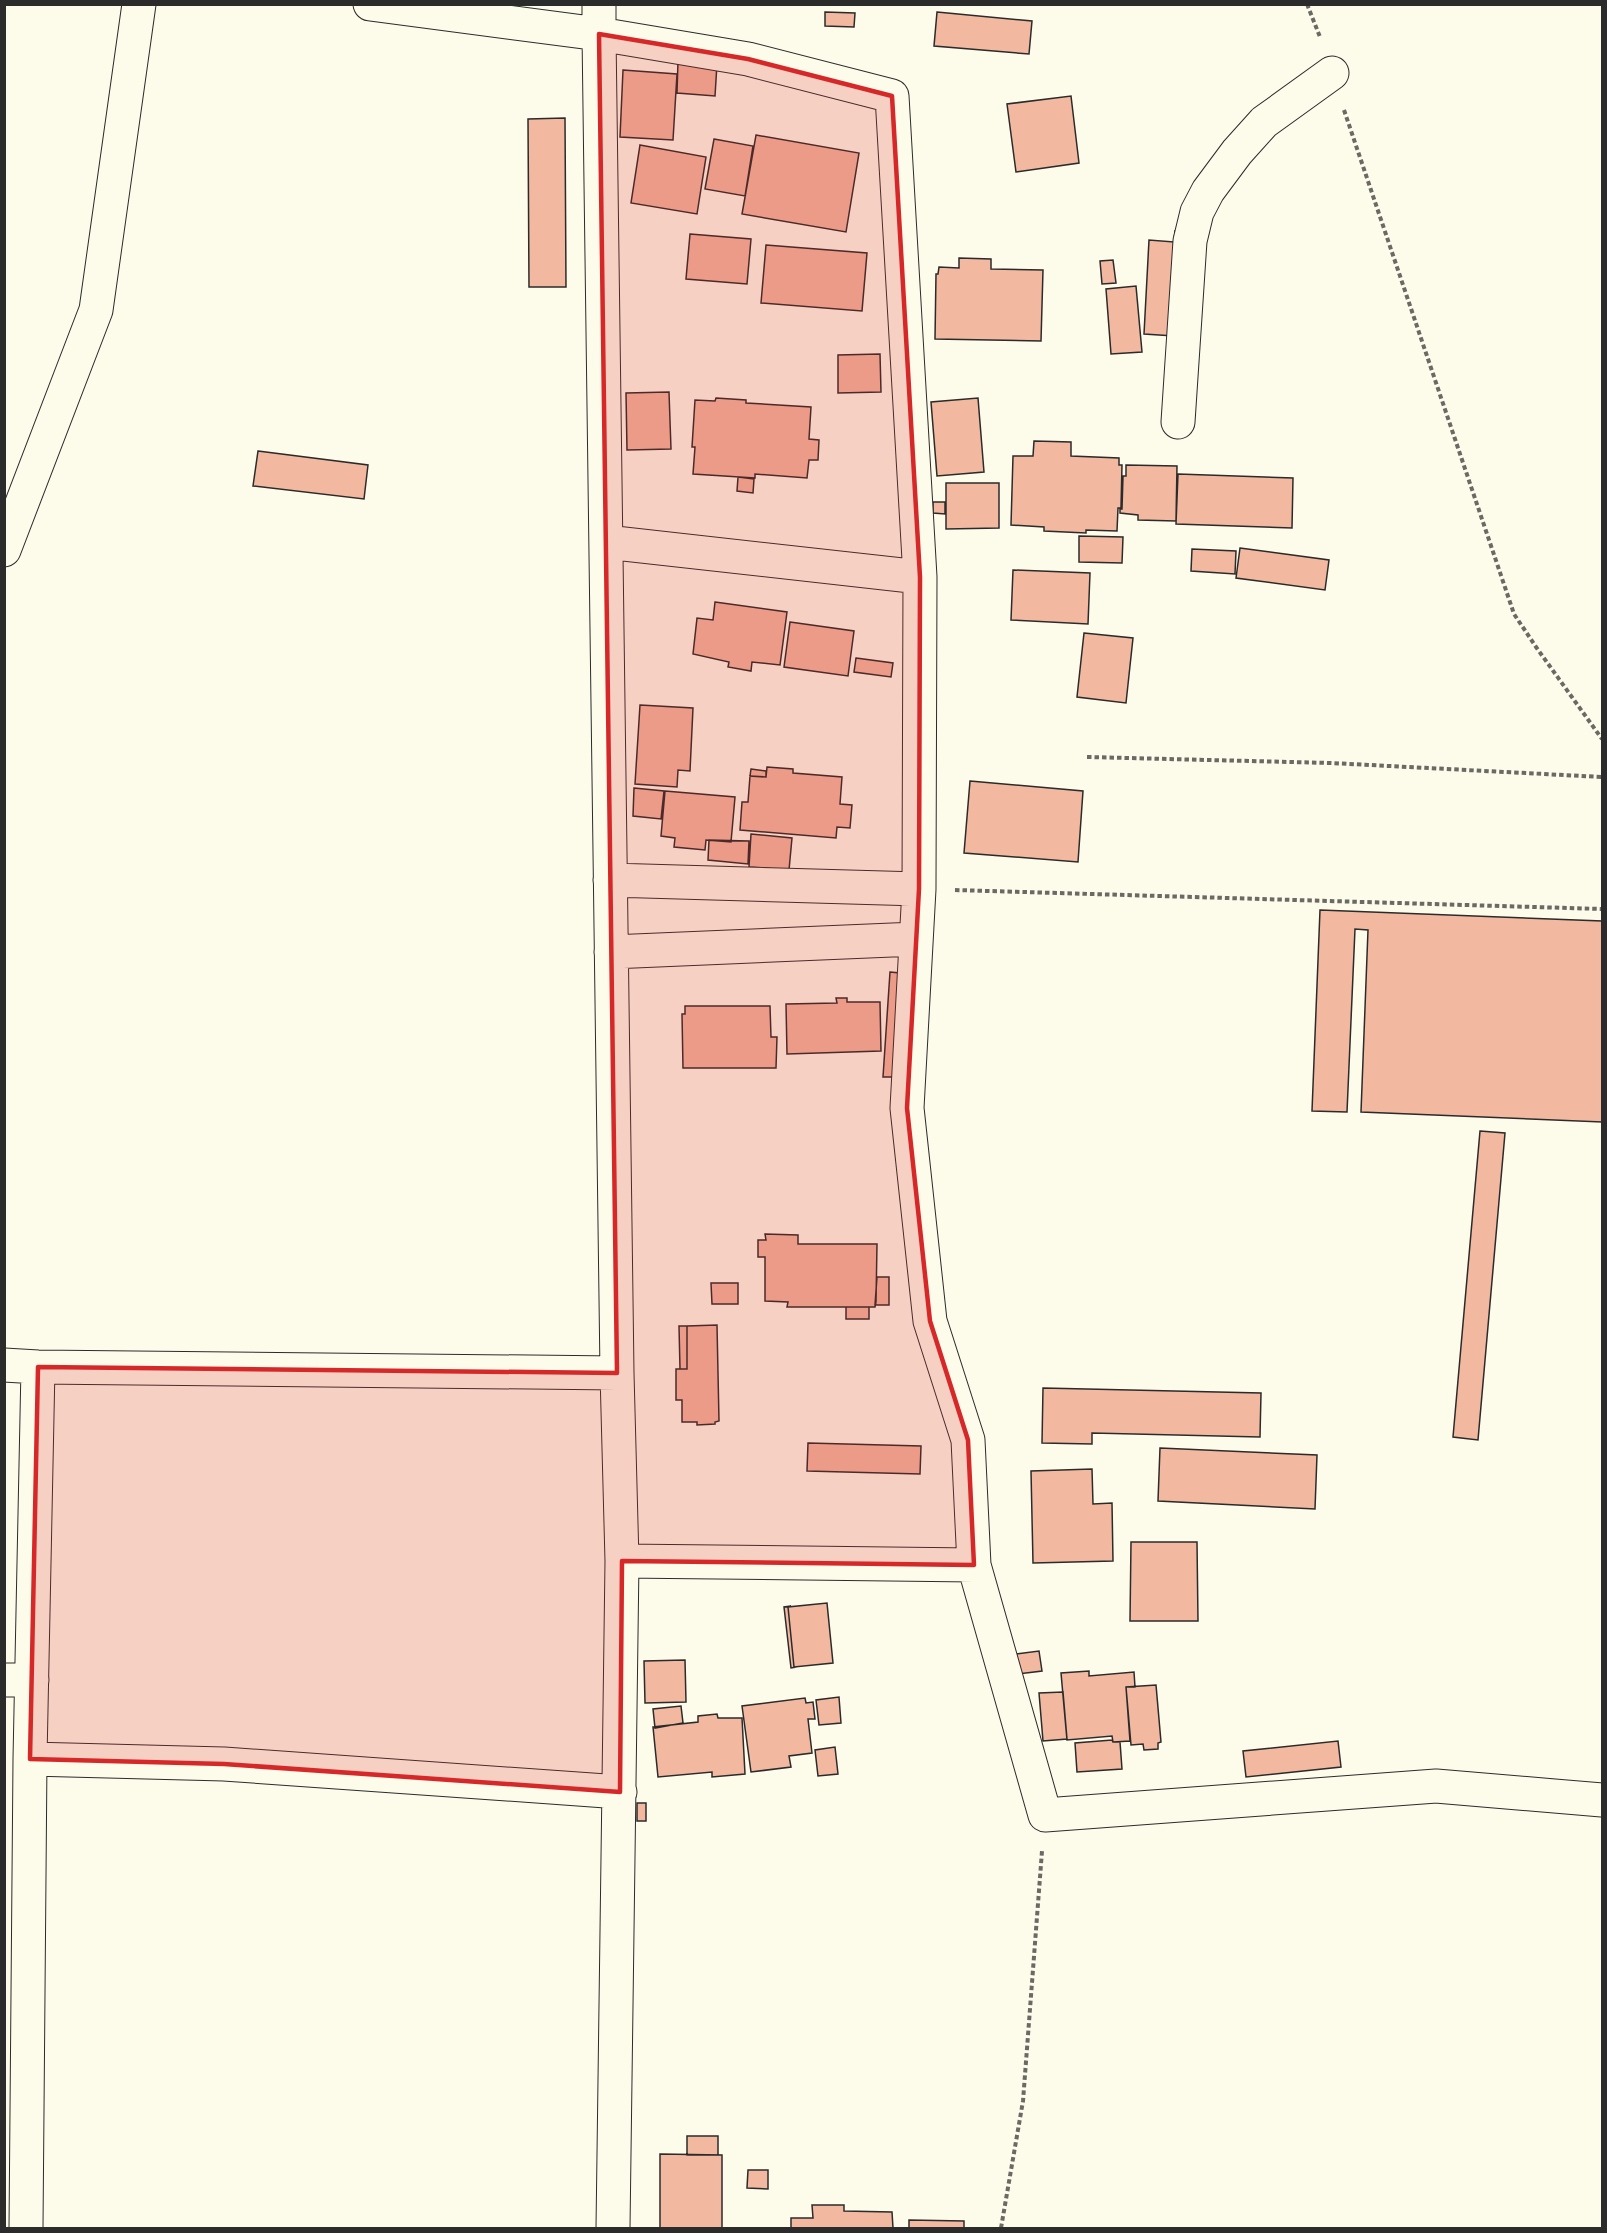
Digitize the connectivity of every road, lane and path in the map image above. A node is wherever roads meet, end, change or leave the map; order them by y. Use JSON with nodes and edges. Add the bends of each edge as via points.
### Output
{"nodes":[{"id":1,"x":139,"y":4,"type":"edge"},
{"id":2,"x":370,"y":4,"type":"edge"},
{"id":3,"x":1307,"y":4,"type":"edge"},
{"id":4,"x":599,"y":19,"type":"edge"},
{"id":5,"x":1332,"y":73,"type":"junction"},
{"id":6,"x":1178,"y":422,"type":"dead end"},
{"id":7,"x":606,"y":542,"type":"junction"},
{"id":8,"x":4,"y":550,"type":"edge"},
{"id":9,"x":920,"y":577,"type":"junction"},
{"id":10,"x":1602,"y":739,"type":"edge"},
{"id":11,"x":1087,"y":757,"type":"dead end"},
{"id":12,"x":1602,"y":777,"type":"edge"},
{"id":13,"x":610,"y":880,"type":"junction"},
{"id":14,"x":919,"y":889,"type":"junction"},
{"id":15,"x":1602,"y":909,"type":"edge"},
{"id":16,"x":916,"y":939,"type":"junction"},
{"id":17,"x":611,"y":952,"type":"junction"},
{"id":18,"x":4,"y":1365,"type":"edge"},
{"id":19,"x":38,"y":1367,"type":"junction"},
{"id":20,"x":617,"y":1373,"type":"junction"},
{"id":21,"x":622,"y":1561,"type":"junction"},
{"id":22,"x":974,"y":1565,"type":"junction"},
{"id":23,"x":18,"y":1680,"type":"edge"},
{"id":24,"x":30,"y":1759,"type":"junction"},
{"id":25,"x":620,"y":1792,"type":"junction"},
{"id":26,"x":1602,"y":1800,"type":"edge"},
{"id":27,"x":1045,"y":1815,"type":"junction"},
{"id":28,"x":26,"y":2229,"type":"edge"},
{"id":29,"x":613,"y":2229,"type":"edge"},
{"id":30,"x":1001,"y":2229,"type":"edge"}],
"edges":[{"from":1,"to":8,"type":"street","via":[[96,310]]},
{"from":2,"to":4,"type":"street"},
{"from":3,"to":5,"type":"path"},
{"from":4,"to":7,"type":"street"},
{"from":4,"to":9,"type":"street","via":[[892,96]]},
{"from":5,"to":6,"type":"street","via":[[1264,122],[1237,152],[1197,212],[1190,241]]},
{"from":5,"to":10,"type":"path","via":[[1514,614]]},
{"from":7,"to":9,"type":"street"},
{"from":7,"to":13,"type":"street"},
{"from":9,"to":14,"type":"street"},
{"from":11,"to":12,"type":"path","via":[[1331,763]]},
{"from":13,"to":14,"type":"street"},
{"from":13,"to":17,"type":"street"},
{"from":14,"to":15,"type":"path"},
{"from":14,"to":16,"type":"street"},
{"from":16,"to":17,"type":"street"},
{"from":16,"to":22,"type":"street","via":[[907,1108],[930,1321],[968,1440]]},
{"from":17,"to":20,"type":"street"},
{"from":18,"to":19,"type":"street"},
{"from":19,"to":20,"type":"street"},
{"from":19,"to":23,"type":"street"},
{"from":20,"to":21,"type":"street"},
{"from":21,"to":22,"type":"street"},
{"from":21,"to":25,"type":"street"},
{"from":22,"to":27,"type":"street"},
{"from":23,"to":24,"type":"street"},
{"from":24,"to":25,"type":"street","via":[[225,1764]]},
{"from":24,"to":28,"type":"street"},
{"from":25,"to":29,"type":"street"},
{"from":26,"to":27,"type":"street","via":[[1436,1786]]},
{"from":27,"to":30,"type":"path","via":[[1023,2101]]}]}
